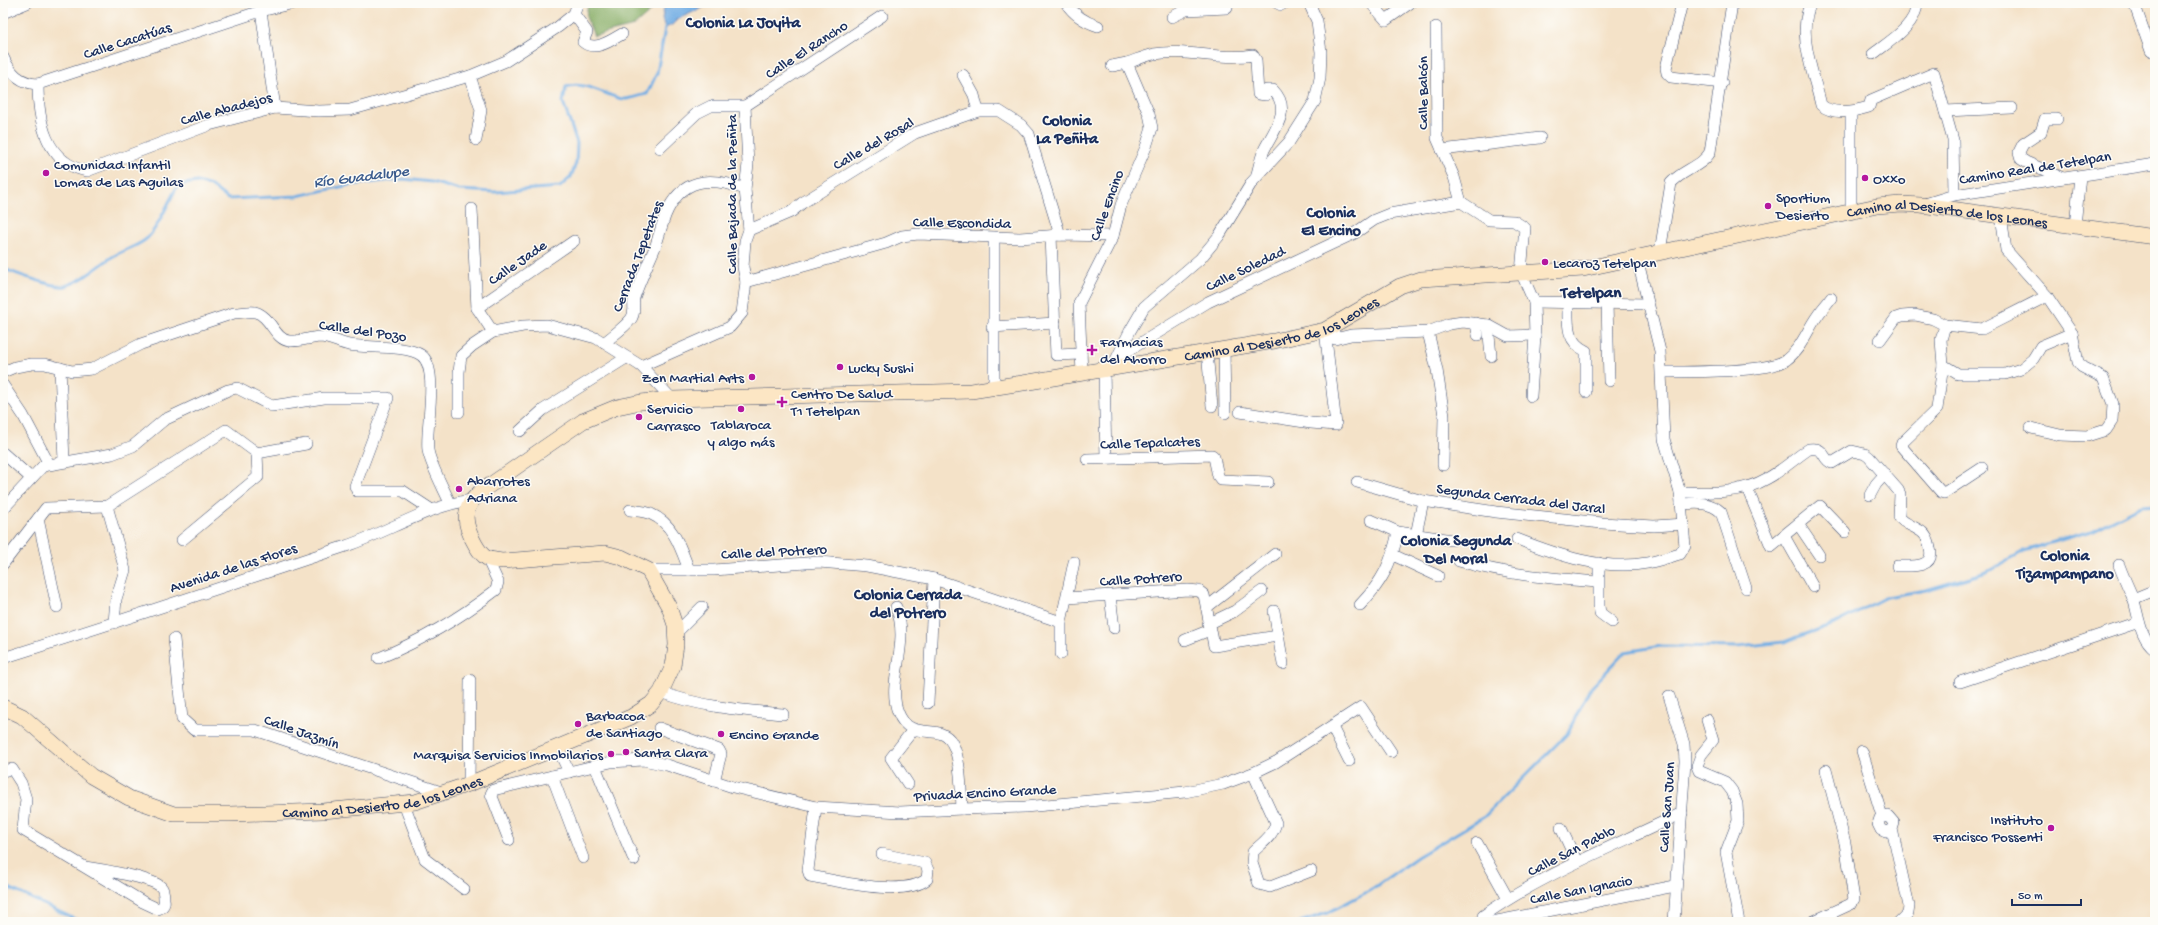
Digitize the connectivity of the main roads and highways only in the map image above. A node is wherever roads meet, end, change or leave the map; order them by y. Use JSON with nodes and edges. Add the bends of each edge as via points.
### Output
{"nodes":[{"id":1,"x":2155,"y":237,"type":"edge"},
{"id":2,"x":3,"y":707,"type":"edge"}],
"edges":[{"from":1,"to":2,"type":"main road","name":"Camino al Desierto de los Leones","via":[[1901,204],[1851,211],[1583,269],[1421,279],[1400,286],[1364,305],[1329,328],[1274,341],[1112,365],[1082,374],[963,391],[672,399],[618,407],[583,421],[480,492],[471,500],[466,519],[469,534],[487,558],[502,561],[606,553],[648,570],[669,607],[675,634],[676,645],[672,666],[661,692],[651,704],[631,717],[469,784],[404,804],[323,811],[174,814],[128,798],[91,776],[22,716]]}]}
